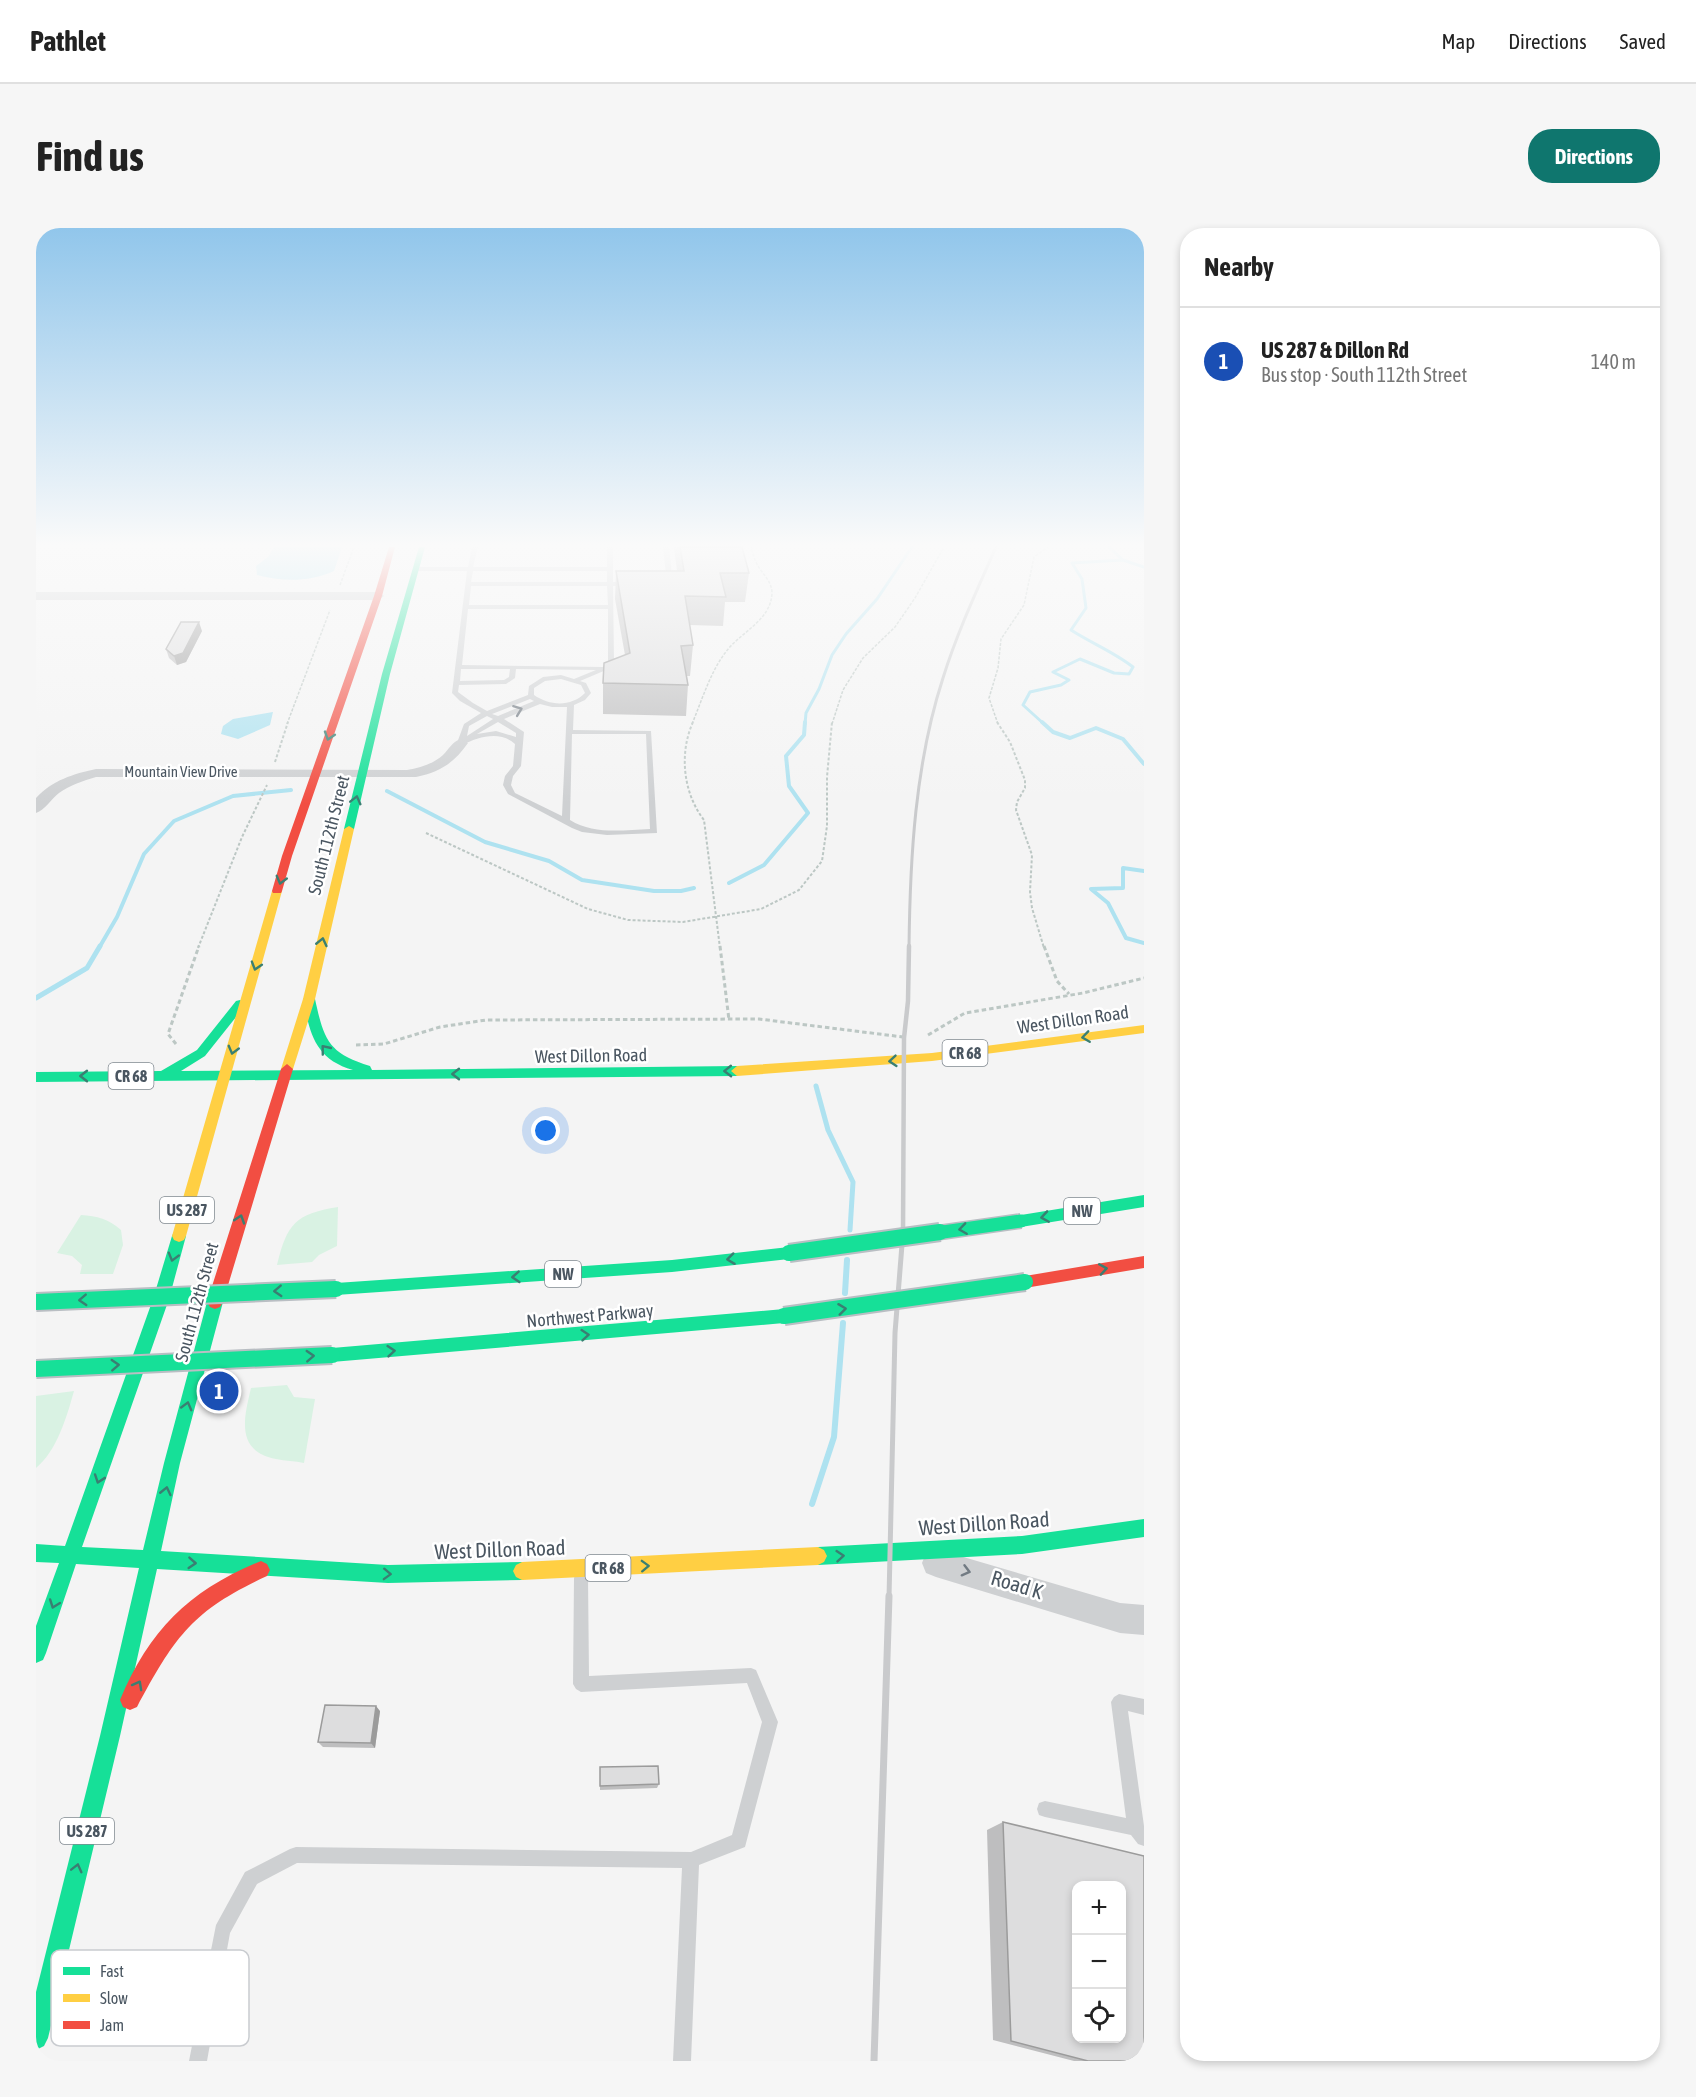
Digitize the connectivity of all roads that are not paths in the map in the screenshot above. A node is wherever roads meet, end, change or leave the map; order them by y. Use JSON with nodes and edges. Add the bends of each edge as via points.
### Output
{"nodes":[{"id":1,"x":377,"y":633,"type":"edge"},
{"id":2,"x":390,"y":633,"type":"edge"},
{"id":3,"x":463,"y":633,"type":"edge"},
{"id":4,"x":612,"y":633,"type":"edge"},
{"id":5,"x":458,"y":668,"type":"junction"},
{"id":6,"x":513,"y":668,"type":"junction"},
{"id":7,"x":605,"y":668,"type":"junction"},
{"id":8,"x":576,"y":680,"type":"junction"},
{"id":9,"x":455,"y":683,"type":"junction"},
{"id":10,"x":531,"y":696,"type":"junction"},
{"id":11,"x":539,"y":702,"type":"junction"},
{"id":12,"x":571,"y":704,"type":"junction"},
{"id":13,"x":485,"y":714,"type":"junction"},
{"id":14,"x":496,"y":718,"type":"junction"},
{"id":15,"x":569,"y":732,"type":"junction"},
{"id":16,"x":462,"y":743,"type":"junction"},
{"id":17,"x":519,"y":743,"type":"junction"},
{"id":18,"x":315,"y":773,"type":"junction"},
{"id":19,"x":362,"y":775,"type":"junction"},
{"id":20,"x":36,"y":808,"type":"edge"},
{"id":21,"x":566,"y":821,"type":"junction"},
{"id":22,"x":248,"y":993,"type":"junction"},
{"id":23,"x":309,"y":999,"type":"junction"},
{"id":24,"x":1144,"y":1029,"type":"edge"},
{"id":25,"x":286,"y":1074,"type":"junction"},
{"id":26,"x":226,"y":1075,"type":"junction"},
{"id":27,"x":398,"y":1075,"type":"junction"},
{"id":28,"x":165,"y":1076,"type":"junction"},
{"id":29,"x":36,"y":1077,"type":"edge"},
{"id":30,"x":1144,"y":1201,"type":"edge"},
{"id":31,"x":1144,"y":1262,"type":"edge"},
{"id":32,"x":36,"y":1302,"type":"edge"},
{"id":33,"x":36,"y":1369,"type":"edge"},
{"id":34,"x":1144,"y":1528,"type":"edge"},
{"id":35,"x":889,"y":1551,"type":"junction"},
{"id":36,"x":36,"y":1553,"type":"edge"},
{"id":37,"x":71,"y":1555,"type":"junction"},
{"id":38,"x":150,"y":1560,"type":"junction"},
{"id":39,"x":271,"y":1567,"type":"junction"},
{"id":40,"x":581,"y":1569,"type":"junction"},
{"id":41,"x":1144,"y":1620,"type":"edge"},
{"id":42,"x":36,"y":1653,"type":"edge"},
{"id":43,"x":1144,"y":1707,"type":"edge"},
{"id":44,"x":110,"y":1736,"type":"junction"},
{"id":45,"x":1045,"y":1809,"type":"dead end"},
{"id":46,"x":1140,"y":1833,"type":"edge"},
{"id":47,"x":691,"y":1860,"type":"junction"},
{"id":48,"x":58,"y":1950,"type":"edge"},
{"id":49,"x":218,"y":1950,"type":"edge"},
{"id":50,"x":51,"y":1977,"type":"edge"},
{"id":51,"x":36,"y":2038,"type":"edge"},
{"id":52,"x":201,"y":2046,"type":"edge"},
{"id":53,"x":198,"y":2061,"type":"edge"},
{"id":54,"x":682,"y":2061,"type":"edge"}],
"edges":[{"from":1,"to":18,"type":"main road","name":"South 112th Street","number":"US 287","one_way":true},
{"from":2,"to":19,"type":"main road","name":"South 112th Street","number":"US 287","via":[[386,674]]},
{"from":3,"to":5,"type":"lane"},
{"from":4,"to":7,"type":"lane","via":[[613,653]]},
{"from":5,"to":6,"type":"lane"},
{"from":5,"to":9,"type":"lane"},
{"from":6,"to":7,"type":"lane"},
{"from":6,"to":9,"type":"lane","via":[[512,678],[506,682]]},
{"from":7,"to":8,"type":"lane"},
{"from":8,"to":10,"type":"lane","via":[[543,679],[531,687]]},
{"from":8,"to":12,"type":"lane","via":[[585,684],[588,693]]},
{"from":9,"to":13,"type":"lane","via":[[455,693]]},
{"from":10,"to":11,"type":"lane"},
{"from":10,"to":13,"type":"lane"},
{"from":11,"to":12,"type":"lane"},
{"from":14,"to":11,"type":"lane","one_way":true},
{"from":12,"to":15,"type":"lane"},
{"from":13,"to":14,"type":"lane"},
{"from":13,"to":16,"type":"lane","via":[[466,724]]},
{"from":14,"to":16,"type":"lane"},
{"from":14,"to":17,"type":"lane","via":[[520,732]]},
{"from":15,"to":21,"type":"lane"},
{"from":15,"to":21,"type":"lane","via":[[649,732],[654,831],[589,832],[575,829]]},
{"from":16,"to":17,"type":"lane","via":[[480,735],[500,734],[513,736]]},
{"from":16,"to":19,"type":"street","name":"Mountain View Drive","via":[[447,761],[429,770]]},
{"from":17,"to":21,"type":"lane","via":[[517,766],[507,785],[512,794]]},
{"from":18,"to":19,"type":"street","name":"Mountain View Drive"},
{"from":18,"to":20,"type":"street","name":"Mountain View Drive","via":[[96,773],[58,786]]},
{"from":18,"to":22,"type":"main road","name":"South 112th Street","number":"US 287","one_way":true},
{"from":23,"to":19,"type":"main road","name":"South 112th Street","number":"US 287","one_way":true},
{"from":22,"to":26,"type":"main road","name":"South 112th Street","number":"US 287","one_way":true},
{"from":22,"to":28,"type":"main road","via":[[201,1053]]},
{"from":23,"to":25,"type":"main road","name":"South 112th Street","number":"US 287"},
{"from":27,"to":23,"type":"main road","one_way":true,"via":[[357,1067],[333,1058],[320,1047]]},
{"from":24,"to":27,"type":"main road","name":"West Dillon Road","number":"CR 68","one_way":true,"via":[[932,1057],[819,1067],[625,1074]]},
{"from":25,"to":26,"type":"main road","name":"West Dillon Road","number":"CR 68"},
{"from":25,"to":27,"type":"main road","name":"West Dillon Road","number":"CR 68"},
{"from":38,"to":25,"type":"main road","name":"South 112th Street","number":"US 287","one_way":true,"via":[[225,1264]]},
{"from":26,"to":28,"type":"main road","name":"West Dillon Road","number":"CR 68"},
{"from":26,"to":37,"type":"main road","name":"South 112th Street","number":"US 287","one_way":true,"via":[[161,1299]]},
{"from":28,"to":29,"type":"main road","name":"West Dillon Road","number":"CR 68","one_way":true},
{"from":30,"to":32,"type":"main road","number":"NW","one_way":true,"bridge":true,"via":[[789,1253],[672,1266],[336,1289]]},
{"from":33,"to":31,"type":"main road","name":"Northwest Parkway","one_way":true,"bridge":true,"via":[[332,1355],[784,1316]]},
{"from":34,"to":35,"type":"main road","name":"West Dillon Road","number":"CR 68","via":[[1022,1545]]},
{"from":40,"to":35,"type":"main road","name":"West Dillon Road","number":"CR 68","one_way":true},
{"from":35,"to":41,"type":"street","name":"Road K","one_way":true,"via":[[1120,1618]]},
{"from":36,"to":37,"type":"main road","name":"West Dillon Road","number":"CR 68"},
{"from":37,"to":38,"type":"main road","name":"West Dillon Road","number":"CR 68"},
{"from":37,"to":42,"type":"main road","name":"South 112th Street","number":"US 287","one_way":true},
{"from":38,"to":39,"type":"main road","name":"West Dillon Road","number":"CR 68","one_way":true},
{"from":38,"to":44,"type":"main road","name":"South 112th Street","number":"US 287"},
{"from":39,"to":40,"type":"main road","name":"West Dillon Road","number":"CR 68","one_way":true,"via":[[399,1574]]},
{"from":44,"to":39,"type":"main road","one_way":true,"via":[[178,1620],[203,1597],[231,1581]]},
{"from":40,"to":47,"type":"lane","via":[[581,1684],[752,1675],[770,1722],[739,1841]]},
{"from":43,"to":46,"type":"lane","via":[[1119,1702]]},
{"from":48,"to":44,"type":"main road","name":"South 112th Street","number":"US 287","one_way":true},
{"from":45,"to":46,"type":"lane"},
{"from":47,"to":49,"type":"lane","via":[[296,1855],[251,1878],[222,1931]]},
{"from":47,"to":54,"type":"lane"},
{"from":51,"to":50,"type":"main road","name":"South 112th Street","number":"US 287","one_way":true},
{"from":52,"to":53,"type":"lane"}]}
